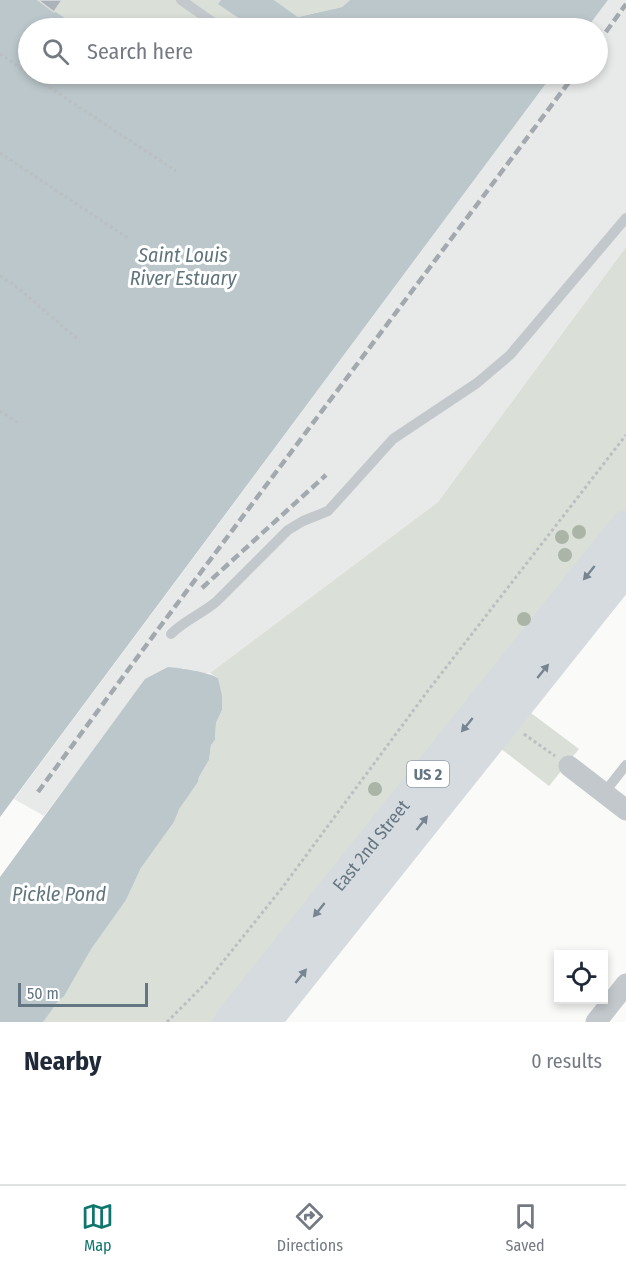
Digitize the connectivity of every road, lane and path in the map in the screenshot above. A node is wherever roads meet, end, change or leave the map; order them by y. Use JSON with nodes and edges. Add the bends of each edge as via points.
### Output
{"nodes":[{"id":1,"x":181,"y":0,"type":"edge"},
{"id":2,"x":207,"y":18,"type":"edge"},
{"id":3,"x":0,"y":54,"type":"edge"},
{"id":4,"x":18,"y":66,"type":"edge"},
{"id":5,"x":46,"y":84,"type":"edge"},
{"id":6,"x":0,"y":153,"type":"edge"},
{"id":7,"x":176,"y":171,"type":"dead end"},
{"id":8,"x":626,"y":218,"type":"edge"},
{"id":9,"x":129,"y":239,"type":"dead end"},
{"id":10,"x":0,"y":276,"type":"edge"},
{"id":11,"x":80,"y":340,"type":"dead end"},
{"id":12,"x":0,"y":411,"type":"edge"},
{"id":13,"x":18,"y":423,"type":"dead end"},
{"id":14,"x":626,"y":435,"type":"edge"},
{"id":15,"x":626,"y":527,"type":"edge"},
{"id":16,"x":626,"y":568,"type":"edge"},
{"id":17,"x":171,"y":634,"type":"dead end"},
{"id":18,"x":517,"y":729,"type":"dead end"},
{"id":19,"x":626,"y":765,"type":"edge"},
{"id":20,"x":569,"y":766,"type":"joint"},
{"id":21,"x":604,"y":793,"type":"junction"},
{"id":22,"x":626,"y":810,"type":"edge"},
{"id":23,"x":626,"y":984,"type":"edge"},
{"id":24,"x":167,"y":1022,"type":"edge"},
{"id":25,"x":230,"y":1022,"type":"edge"},
{"id":26,"x":264,"y":1022,"type":"edge"},
{"id":27,"x":596,"y":1022,"type":"edge"}],
"edges":[{"from":1,"to":2,"type":"lane"},
{"from":3,"to":4,"type":"path"},
{"from":5,"to":7,"type":"path"},
{"from":6,"to":9,"type":"path"},
{"from":8,"to":17,"type":"lane","via":[[494,369],[393,439],[328,511],[288,530],[212,606]]},
{"from":10,"to":11,"type":"path"},
{"from":12,"to":13,"type":"path"},
{"from":14,"to":24,"type":"path","via":[[275,897],[206,983]]},
{"from":15,"to":25,"type":"highway","name":"East 2nd Street","number":"US 2","one_way":true},
{"from":26,"to":16,"type":"highway","name":"East 2nd Street","number":"US 2","one_way":true},
{"from":18,"to":20,"type":"path"},
{"from":19,"to":21,"type":"lane"},
{"from":20,"to":21,"type":"street"},
{"from":21,"to":22,"type":"street"},
{"from":23,"to":27,"type":"street"}]}
